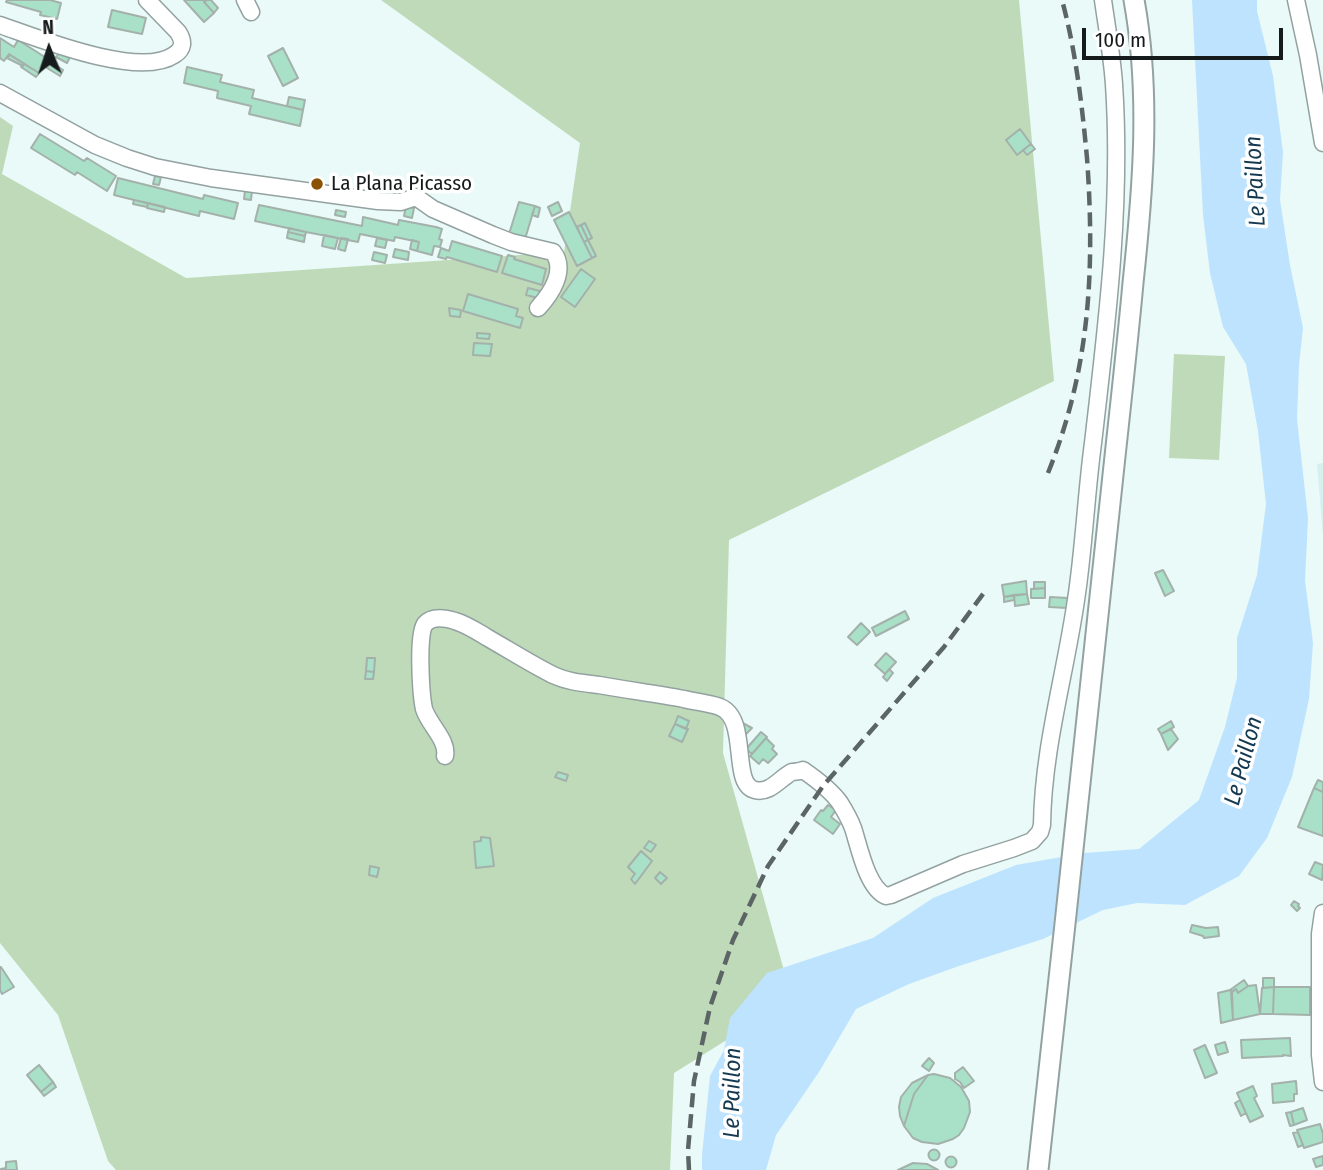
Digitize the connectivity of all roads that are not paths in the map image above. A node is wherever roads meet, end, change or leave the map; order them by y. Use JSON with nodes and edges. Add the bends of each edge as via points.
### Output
{"nodes":[{"id":1,"x":147,"y":0,"type":"edge"},
{"id":2,"x":1103,"y":0,"type":"edge"},
{"id":3,"x":1124,"y":0,"type":"edge"},
{"id":4,"x":1134,"y":0,"type":"edge"},
{"id":5,"x":1296,"y":0,"type":"edge"},
{"id":6,"x":0,"y":25,"type":"edge"},
{"id":7,"x":1316,"y":53,"type":"edge"},
{"id":8,"x":0,"y":93,"type":"edge"},
{"id":9,"x":1323,"y":143,"type":"edge"},
{"id":10,"x":538,"y":308,"type":"dead end"},
{"id":11,"x":445,"y":756,"type":"dead end"},
{"id":12,"x":1073,"y":806,"type":"junction"},
{"id":13,"x":1323,"y":913,"type":"edge"},
{"id":14,"x":1323,"y":1082,"type":"edge"},
{"id":15,"x":1034,"y":1169,"type":"edge"}],
"edges":[{"from":1,"to":6,"type":"street","via":[[182,38],[181,50],[165,60],[111,59],[76,52]]},
{"from":2,"to":11,"type":"street","via":[[1114,82],[1115,236],[1076,600],[1048,749],[1040,832],[1014,848],[886,896],[880,894],[866,869],[852,824],[823,786],[803,770],[767,790],[750,789],[732,716],[720,707],[571,682],[455,621],[433,619],[422,629],[422,691],[424,708],[445,747]]},
{"from":3,"to":12,"type":"main road","via":[[1132,76],[1131,210]]},
{"from":4,"to":12,"type":"main road","via":[[1143,76],[1141,209]]},
{"from":5,"to":7,"type":"street"},
{"from":7,"to":9,"type":"street"},
{"from":8,"to":10,"type":"street","via":[[95,145],[155,167],[379,201],[416,197],[493,235],[554,252],[559,266],[553,289]]},
{"from":12,"to":15,"type":"main road"},
{"from":13,"to":14,"type":"street"}]}
